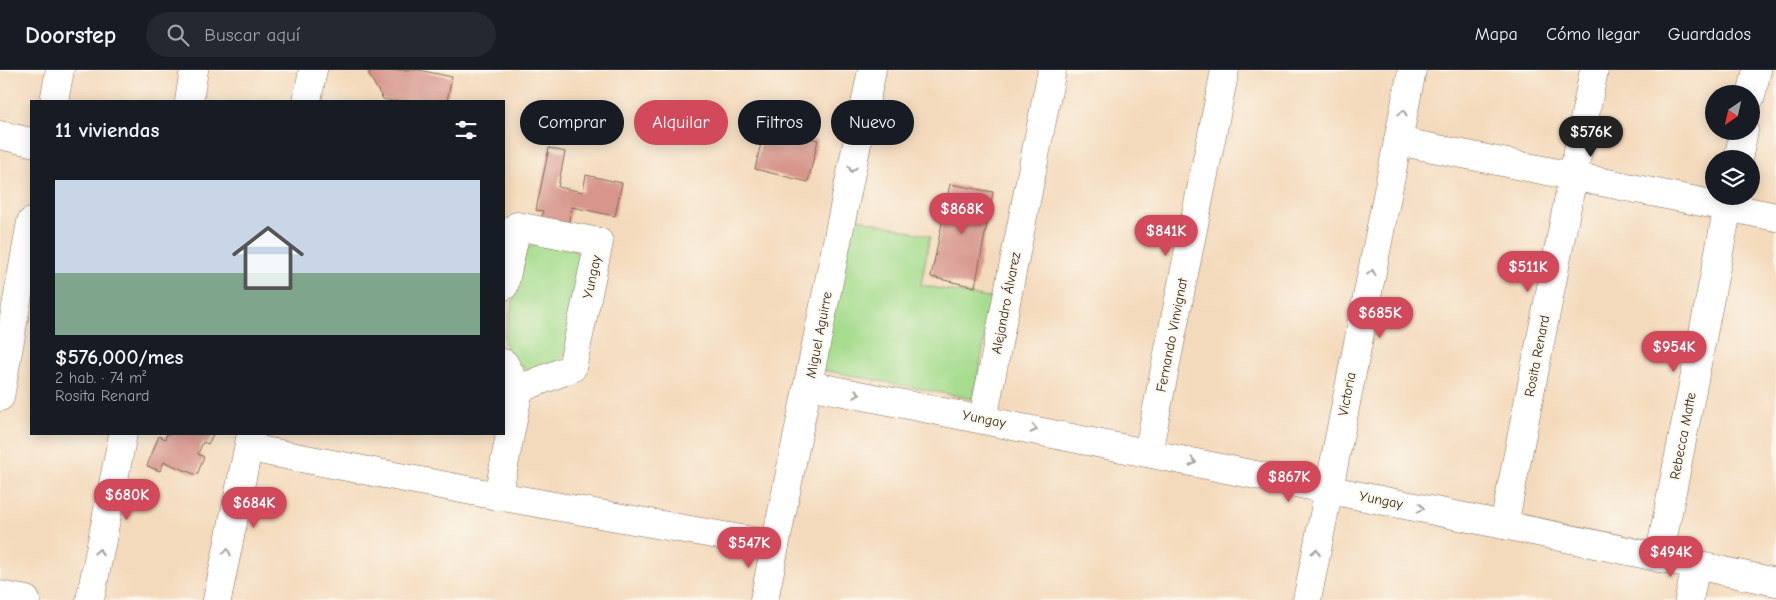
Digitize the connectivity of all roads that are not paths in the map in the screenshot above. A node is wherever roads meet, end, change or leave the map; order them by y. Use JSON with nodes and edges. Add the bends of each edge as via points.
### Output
{"nodes":[{"id":1,"x":60,"y":70,"type":"edge"},
{"id":2,"x":194,"y":70,"type":"edge"},
{"id":3,"x":313,"y":70,"type":"edge"},
{"id":4,"x":872,"y":70,"type":"edge"},
{"id":5,"x":1052,"y":70,"type":"edge"},
{"id":6,"x":1225,"y":70,"type":"edge"},
{"id":7,"x":1412,"y":70,"type":"edge"},
{"id":8,"x":1594,"y":70,"type":"edge"},
{"id":9,"x":1756,"y":70,"type":"edge"},
{"id":10,"x":1753,"y":85,"type":"edge"},
{"id":11,"x":54,"y":100,"type":"edge"},
{"id":12,"x":189,"y":100,"type":"edge"},
{"id":13,"x":307,"y":100,"type":"edge"},
{"id":14,"x":0,"y":135,"type":"edge"},
{"id":15,"x":1398,"y":141,"type":"junction"},
{"id":16,"x":30,"y":142,"type":"edge"},
{"id":17,"x":1573,"y":176,"type":"junction"},
{"id":18,"x":1705,"y":198,"type":"edge"},
{"id":19,"x":1728,"y":205,"type":"edge"},
{"id":20,"x":1739,"y":205,"type":"edge"},
{"id":21,"x":1776,"y":216,"type":"edge"},
{"id":22,"x":30,"y":228,"type":"edge"},
{"id":23,"x":505,"y":281,"type":"edge"},
{"id":24,"x":505,"y":365,"type":"edge"},
{"id":25,"x":809,"y":385,"type":"junction"},
{"id":26,"x":519,"y":389,"type":"junction"},
{"id":27,"x":0,"y":397,"type":"edge"},
{"id":28,"x":983,"y":419,"type":"junction"},
{"id":29,"x":124,"y":435,"type":"edge"},
{"id":30,"x":250,"y":441,"type":"edge"},
{"id":31,"x":1148,"y":453,"type":"junction"},
{"id":32,"x":1328,"y":490,"type":"junction"},
{"id":33,"x":498,"y":496,"type":"junction"},
{"id":34,"x":1504,"y":525,"type":"junction"},
{"id":35,"x":775,"y":546,"type":"junction"},
{"id":36,"x":1659,"y":558,"type":"junction"},
{"id":37,"x":1696,"y":565,"type":"junction"},
{"id":38,"x":1776,"y":582,"type":"edge"},
{"id":39,"x":0,"y":595,"type":"edge"},
{"id":40,"x":26,"y":600,"type":"edge"},
{"id":41,"x":90,"y":600,"type":"edge"},
{"id":42,"x":217,"y":600,"type":"edge"},
{"id":43,"x":764,"y":600,"type":"edge"},
{"id":44,"x":1307,"y":600,"type":"edge"},
{"id":45,"x":1689,"y":600,"type":"edge"}],
"edges":[{"from":1,"to":11,"type":"street"},
{"from":2,"to":12,"type":"street"},
{"from":3,"to":13,"type":"street"},
{"from":4,"to":25,"type":"street","name":"Miguel Aguirre","one_way":true},
{"from":5,"to":28,"type":"street","name":"Alejandro Álvarez"},
{"from":6,"to":31,"type":"street","name":"Fernando Vinvignat"},
{"from":15,"to":7,"type":"street","name":"Victoria","one_way":true},
{"from":8,"to":17,"type":"street","name":"Rosita Renard"},
{"from":9,"to":10,"type":"street"},
{"from":14,"to":16,"type":"street"},
{"from":15,"to":17,"type":"street"},
{"from":32,"to":15,"type":"street","name":"Victoria","one_way":true},
{"from":17,"to":18,"type":"street"},
{"from":17,"to":34,"type":"street","name":"Rosita Renard"},
{"from":19,"to":36,"type":"street","name":"Rebecca Matte"},
{"from":20,"to":21,"type":"street"},
{"from":22,"to":27,"type":"street"},
{"from":23,"to":26,"type":"street","name":"Yungay","via":[[517,226],[599,242],[572,368]]},
{"from":24,"to":26,"type":"street"},
{"from":25,"to":28,"type":"street","name":"Yungay","one_way":true},
{"from":25,"to":35,"type":"street","name":"Miguel Aguirre"},
{"from":26,"to":33,"type":"street"},
{"from":28,"to":31,"type":"street","name":"Yungay","one_way":true},
{"from":41,"to":29,"type":"street","one_way":true},
{"from":30,"to":33,"type":"street"},
{"from":42,"to":30,"type":"street","one_way":true},
{"from":31,"to":32,"type":"street","name":"Yungay","one_way":true},
{"from":32,"to":34,"type":"street","name":"Yungay","one_way":true},
{"from":44,"to":32,"type":"street","name":"Victoria","one_way":true},
{"from":33,"to":35,"type":"street"},
{"from":34,"to":36,"type":"street","name":"Yungay"},
{"from":35,"to":43,"type":"street","name":"Miguel Aguirre"},
{"from":36,"to":37,"type":"street","name":"Yungay"},
{"from":37,"to":38,"type":"street","name":"Yungay"},
{"from":37,"to":45,"type":"street"},
{"from":39,"to":40,"type":"street"}]}
